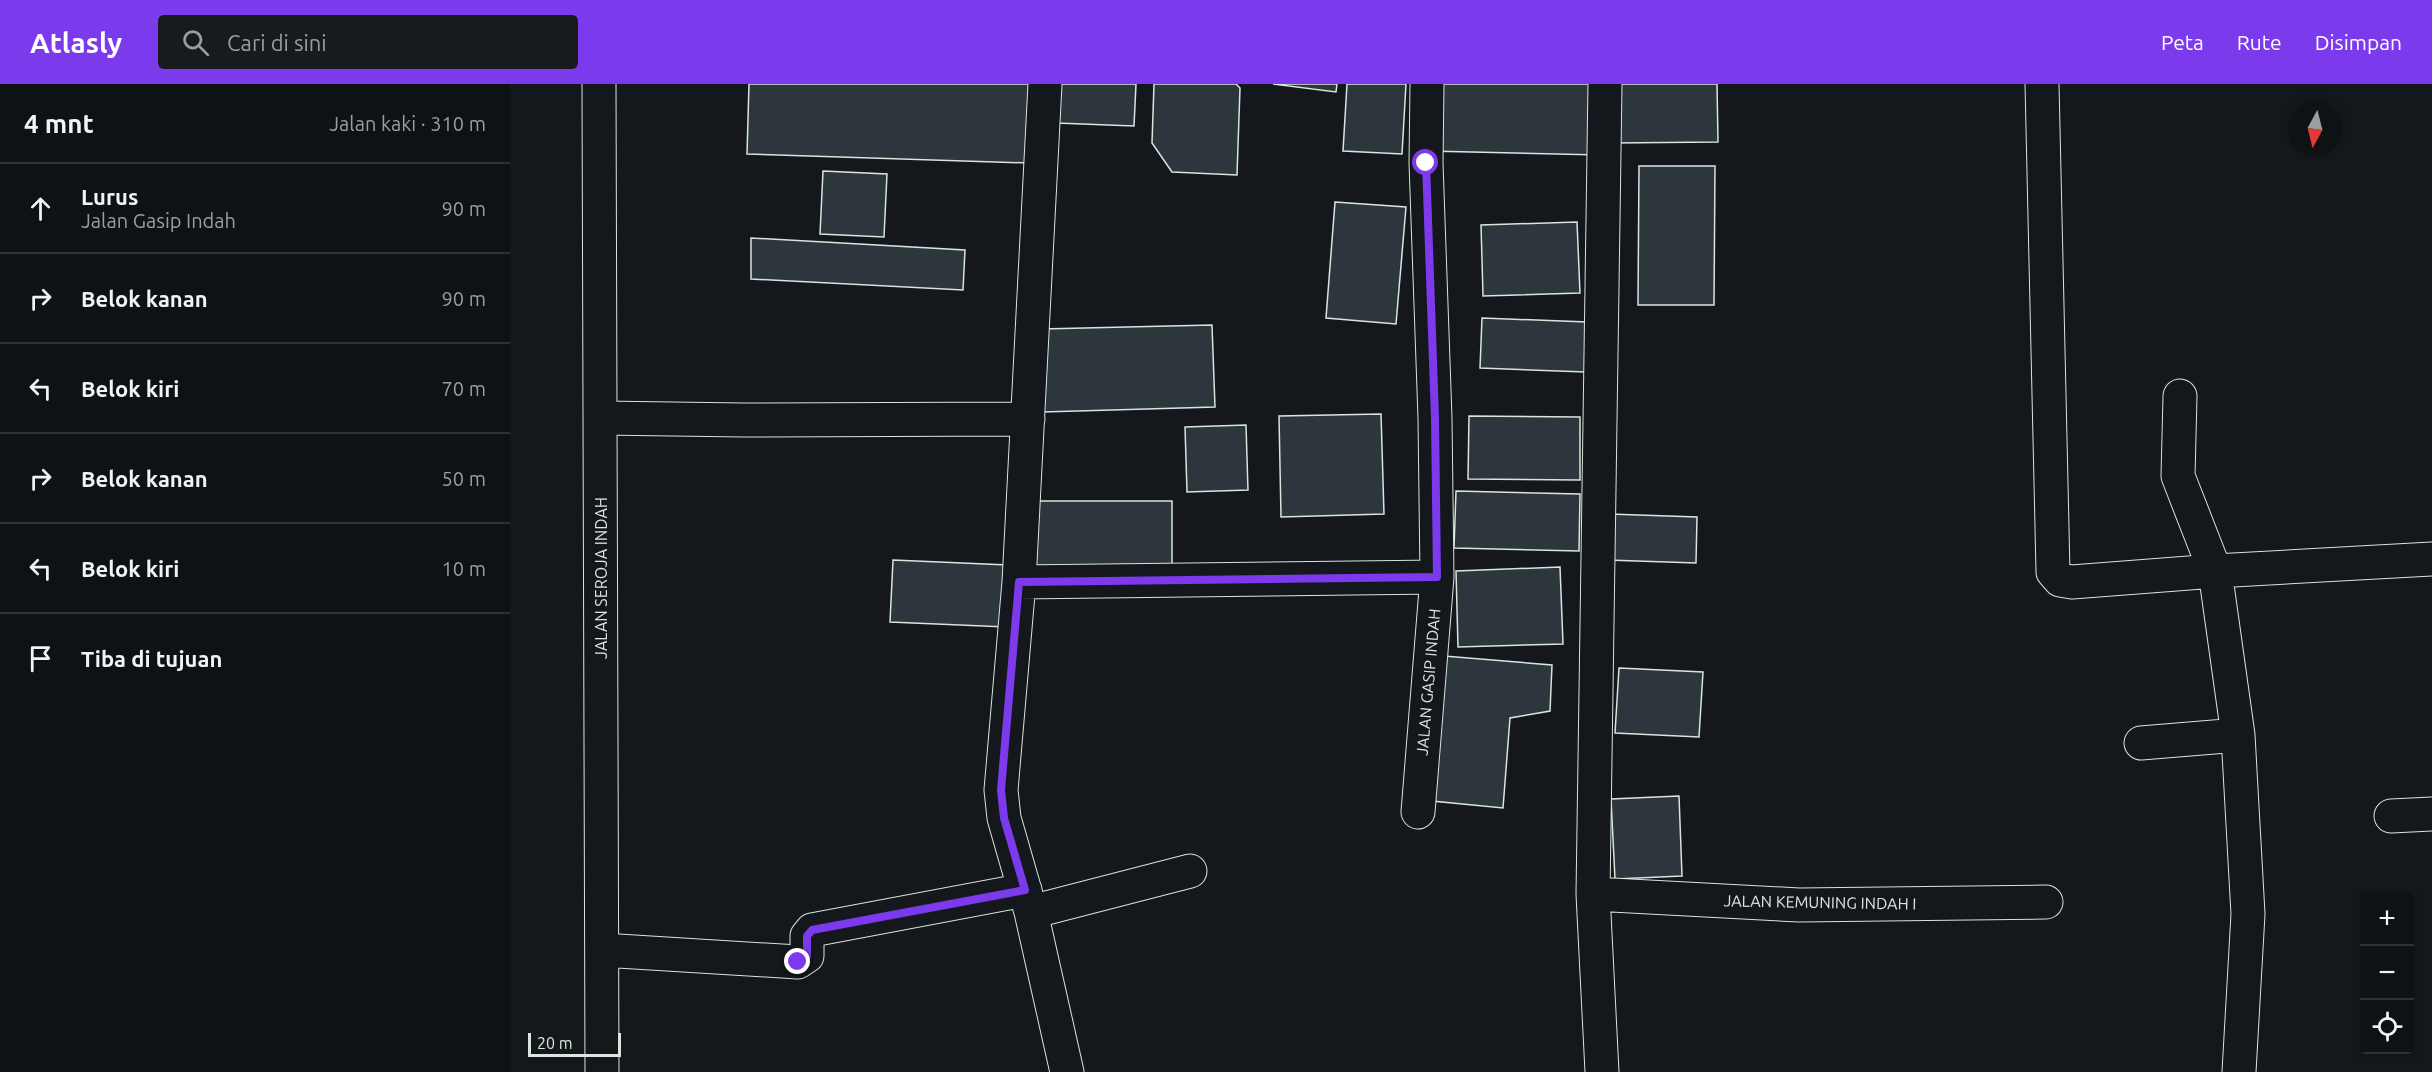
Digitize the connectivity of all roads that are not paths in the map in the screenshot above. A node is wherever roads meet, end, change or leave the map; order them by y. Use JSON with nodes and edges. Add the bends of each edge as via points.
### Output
{"nodes":[{"id":1,"x":599,"y":84,"type":"edge"},
{"id":2,"x":1045,"y":84,"type":"edge"},
{"id":3,"x":1427,"y":84,"type":"edge"},
{"id":4,"x":1605,"y":84,"type":"edge"},
{"id":5,"x":2042,"y":84,"type":"edge"},
{"id":6,"x":2180,"y":396,"type":"dead end"},
{"id":7,"x":601,"y":418,"type":"junction"},
{"id":8,"x":1028,"y":419,"type":"junction"},
{"id":9,"x":2432,"y":559,"type":"edge"},
{"id":10,"x":2215,"y":571,"type":"junction"},
{"id":11,"x":1437,"y":577,"type":"junction"},
{"id":12,"x":1019,"y":582,"type":"junction"},
{"id":13,"x":2238,"y":735,"type":"junction"},
{"id":14,"x":2141,"y":743,"type":"dead end"},
{"id":15,"x":1418,"y":812,"type":"dead end"},
{"id":16,"x":2432,"y":814,"type":"edge"},
{"id":17,"x":2391,"y":816,"type":"dead end"},
{"id":18,"x":1190,"y":871,"type":"dead end"},
{"id":19,"x":1593,"y":894,"type":"junction"},
{"id":20,"x":1028,"y":901,"type":"junction"},
{"id":21,"x":2046,"y":902,"type":"dead end"},
{"id":22,"x":602,"y":950,"type":"junction"},
{"id":23,"x":602,"y":1072,"type":"edge"},
{"id":24,"x":1067,"y":1072,"type":"edge"},
{"id":25,"x":1602,"y":1072,"type":"edge"},
{"id":26,"x":2239,"y":1072,"type":"edge"}],
"edges":[{"from":1,"to":7,"type":"street","name":"JALAN SEROJA INDAH"},
{"from":2,"to":8,"type":"street"},
{"from":3,"to":11,"type":"street","name":"JALAN GASIP INDAH"},
{"from":4,"to":19,"type":"street"},
{"from":5,"to":10,"type":"street","via":[[2053,572],[2060,580],[2072,582]]},
{"from":6,"to":10,"type":"street","via":[[2178,476]]},
{"from":7,"to":8,"type":"street"},
{"from":7,"to":22,"type":"street","name":"JALAN SEROJA INDAH"},
{"from":8,"to":12,"type":"street"},
{"from":9,"to":10,"type":"street"},
{"from":10,"to":13,"type":"street"},
{"from":11,"to":12,"type":"street"},
{"from":11,"to":15,"type":"street","name":"JALAN GASIP INDAH"},
{"from":12,"to":20,"type":"street","via":[[1001,790],[1004,818]]},
{"from":13,"to":14,"type":"street"},
{"from":13,"to":26,"type":"street","via":[[2248,914]]},
{"from":16,"to":17,"type":"street"},
{"from":18,"to":20,"type":"street"},
{"from":19,"to":21,"type":"street","name":"JALAN KEMUNING INDAH I","via":[[1799,905]]},
{"from":19,"to":25,"type":"street"},
{"from":20,"to":22,"type":"street","via":[[812,930],[807,936],[807,956],[798,962]]},
{"from":20,"to":24,"type":"street"},
{"from":22,"to":23,"type":"street","name":"JALAN SEROJA INDAH"}]}
